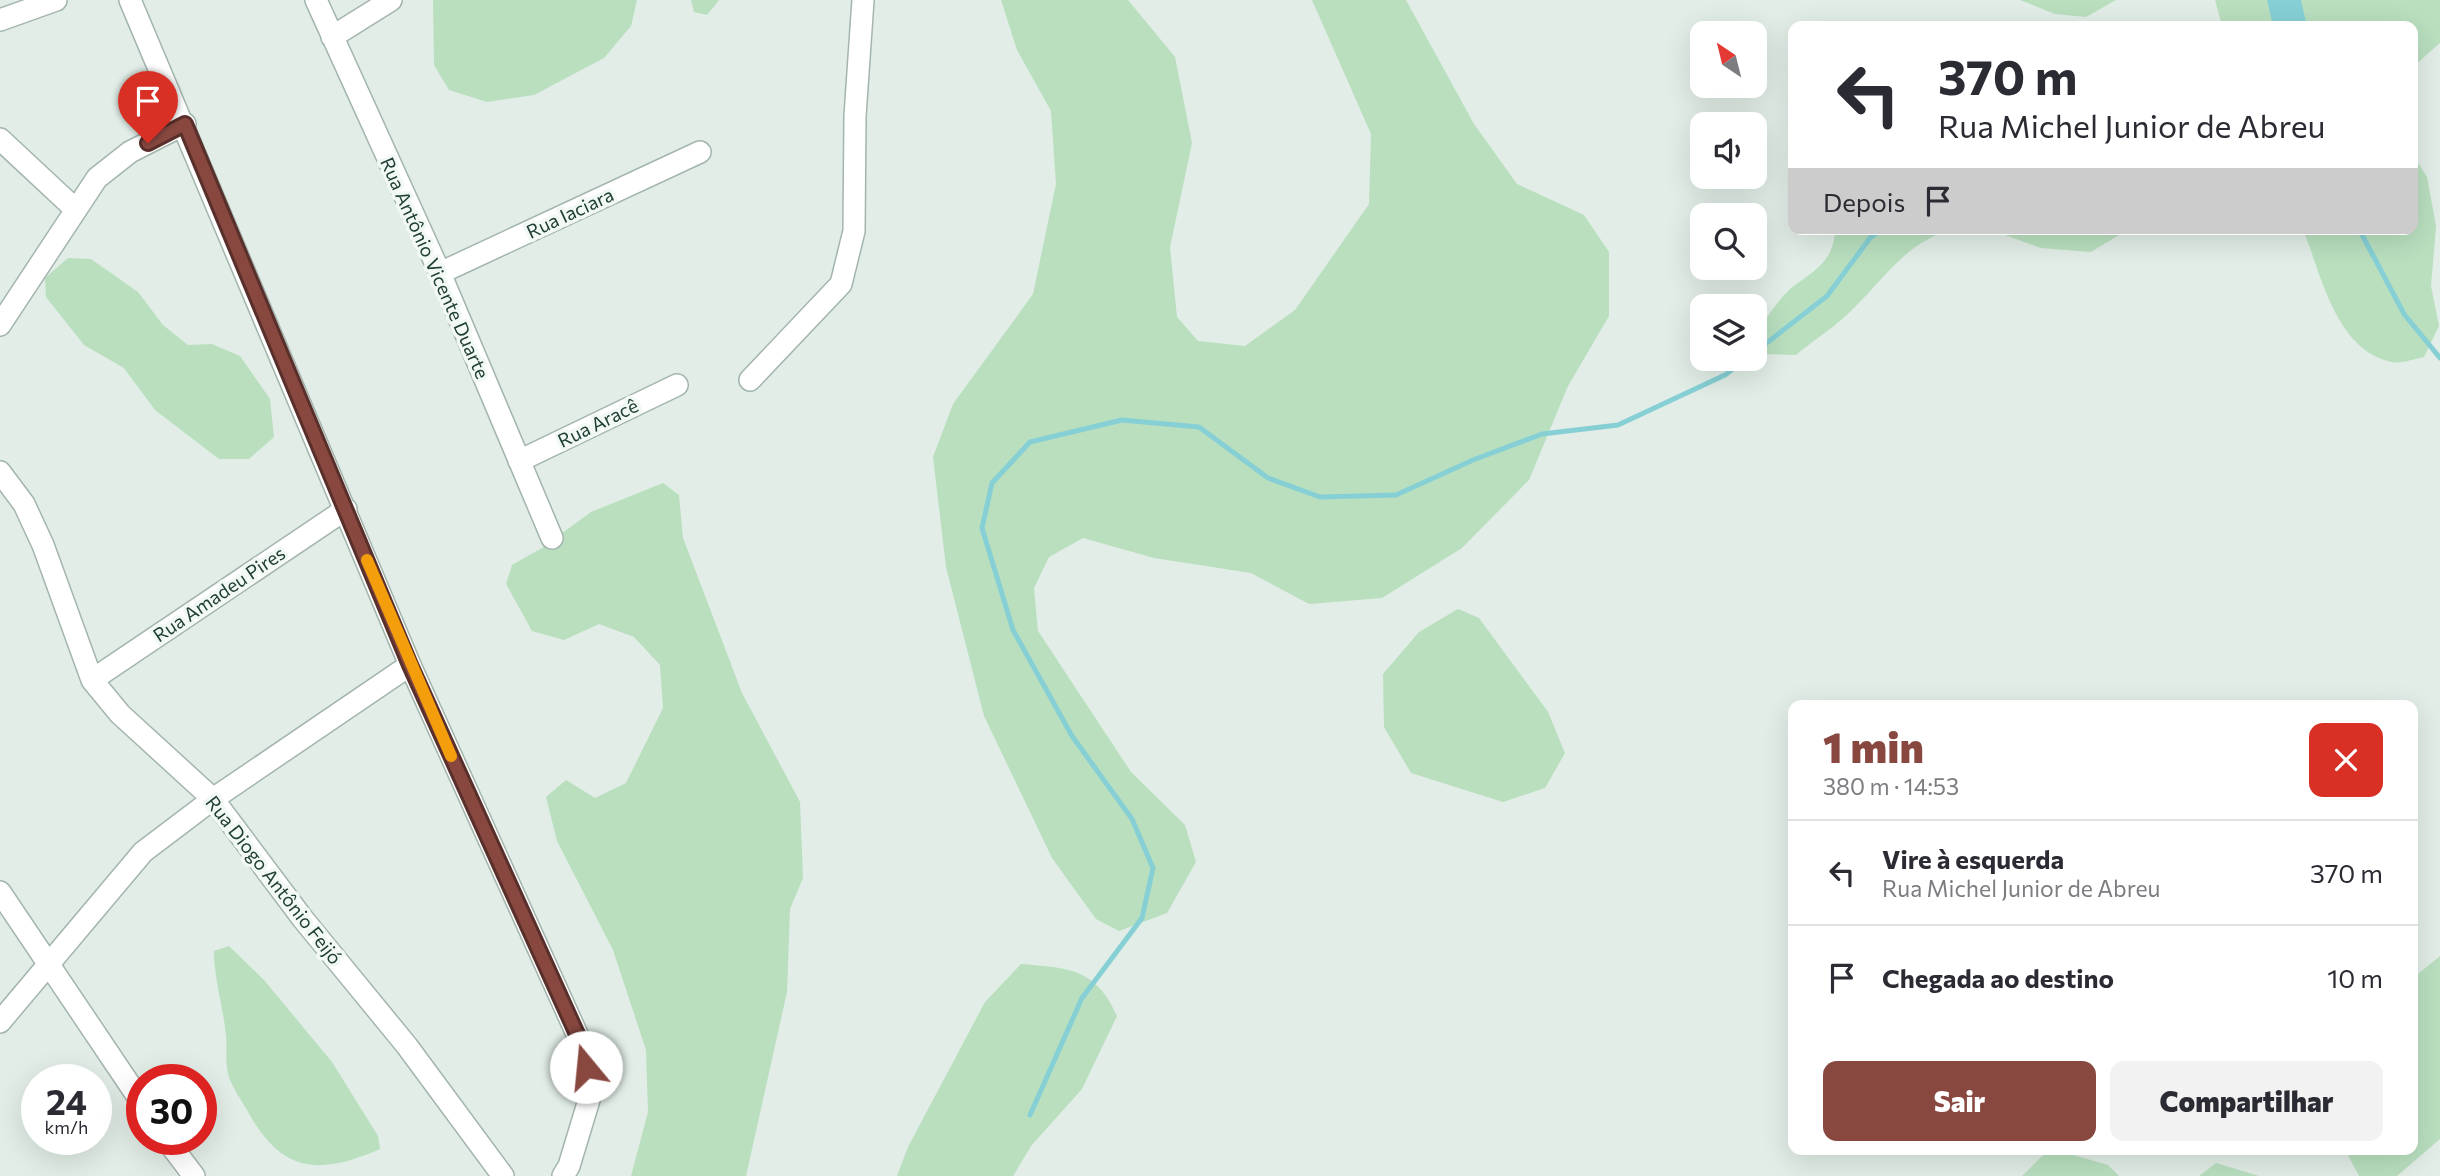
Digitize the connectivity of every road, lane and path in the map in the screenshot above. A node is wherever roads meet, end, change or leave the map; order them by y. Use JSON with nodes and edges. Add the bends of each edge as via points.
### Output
{"nodes":[{"id":1,"x":56,"y":0,"type":"edge"},
{"id":2,"x":131,"y":0,"type":"edge"},
{"id":3,"x":316,"y":0,"type":"edge"},
{"id":4,"x":391,"y":0,"type":"edge"},
{"id":5,"x":863,"y":0,"type":"edge"},
{"id":6,"x":0,"y":20,"type":"edge"},
{"id":7,"x":332,"y":37,"type":"junction"},
{"id":8,"x":185,"y":124,"type":"junction"},
{"id":9,"x":0,"y":139,"type":"edge"},
{"id":10,"x":699,"y":152,"type":"dead end"},
{"id":11,"x":74,"y":208,"type":"junction"},
{"id":12,"x":440,"y":274,"type":"junction"},
{"id":13,"x":0,"y":325,"type":"edge"},
{"id":14,"x":750,"y":380,"type":"dead end"},
{"id":15,"x":677,"y":385,"type":"dead end"},
{"id":16,"x":519,"y":461,"type":"junction"},
{"id":17,"x":0,"y":472,"type":"edge"},
{"id":18,"x":346,"y":509,"type":"junction"},
{"id":19,"x":552,"y":538,"type":"dead end"},
{"id":20,"x":410,"y":665,"type":"junction"},
{"id":21,"x":92,"y":680,"type":"junction"},
{"id":22,"x":212,"y":799,"type":"junction"},
{"id":23,"x":0,"y":892,"type":"edge"},
{"id":24,"x":47,"y":963,"type":"junction"},
{"id":25,"x":0,"y":1022,"type":"edge"},
{"id":26,"x":126,"y":1079,"type":"edge"},
{"id":27,"x":178,"y":1155,"type":"edge"},
{"id":28,"x":194,"y":1176,"type":"edge"},
{"id":29,"x":503,"y":1176,"type":"edge"},
{"id":30,"x":563,"y":1176,"type":"edge"}],
"edges":[{"from":1,"to":6,"type":"street"},
{"from":2,"to":8,"type":"street"},
{"from":3,"to":7,"type":"street","name":"Rua Antônio Vicente Duarte"},
{"from":4,"to":7,"type":"street"},
{"from":5,"to":14,"type":"street","via":[[854,231],[841,284]]},
{"from":7,"to":12,"type":"street","name":"Rua Antônio Vicente Duarte"},
{"from":8,"to":11,"type":"street","via":[[119,161],[97,178]]},
{"from":8,"to":18,"type":"street"},
{"from":9,"to":11,"type":"street"},
{"from":10,"to":12,"type":"street","name":"Rua Iaciara"},
{"from":11,"to":13,"type":"street"},
{"from":12,"to":16,"type":"street","name":"Rua Antônio Vicente Duarte"},
{"from":15,"to":16,"type":"street","name":"Rua Aracê"},
{"from":16,"to":19,"type":"street","name":"Rua Antônio Vicente Duarte"},
{"from":17,"to":21,"type":"street","name":"Rua Diogo Antônio Feijó","via":[[24,504],[43,545]]},
{"from":18,"to":20,"type":"street"},
{"from":18,"to":21,"type":"street","name":"Rua Amadeu Pires"},
{"from":20,"to":22,"type":"street"},
{"from":20,"to":30,"type":"street","via":[[581,1043],[592,1090]]},
{"from":21,"to":22,"type":"street","name":"Rua Diogo Antônio Feijó","via":[[120,714]]},
{"from":22,"to":24,"type":"street","via":[[143,852]]},
{"from":22,"to":29,"type":"street","name":"Rua Diogo Antônio Feijó"},
{"from":23,"to":24,"type":"street"},
{"from":24,"to":25,"type":"street"},
{"from":24,"to":26,"type":"street"},
{"from":27,"to":28,"type":"street"}]}
